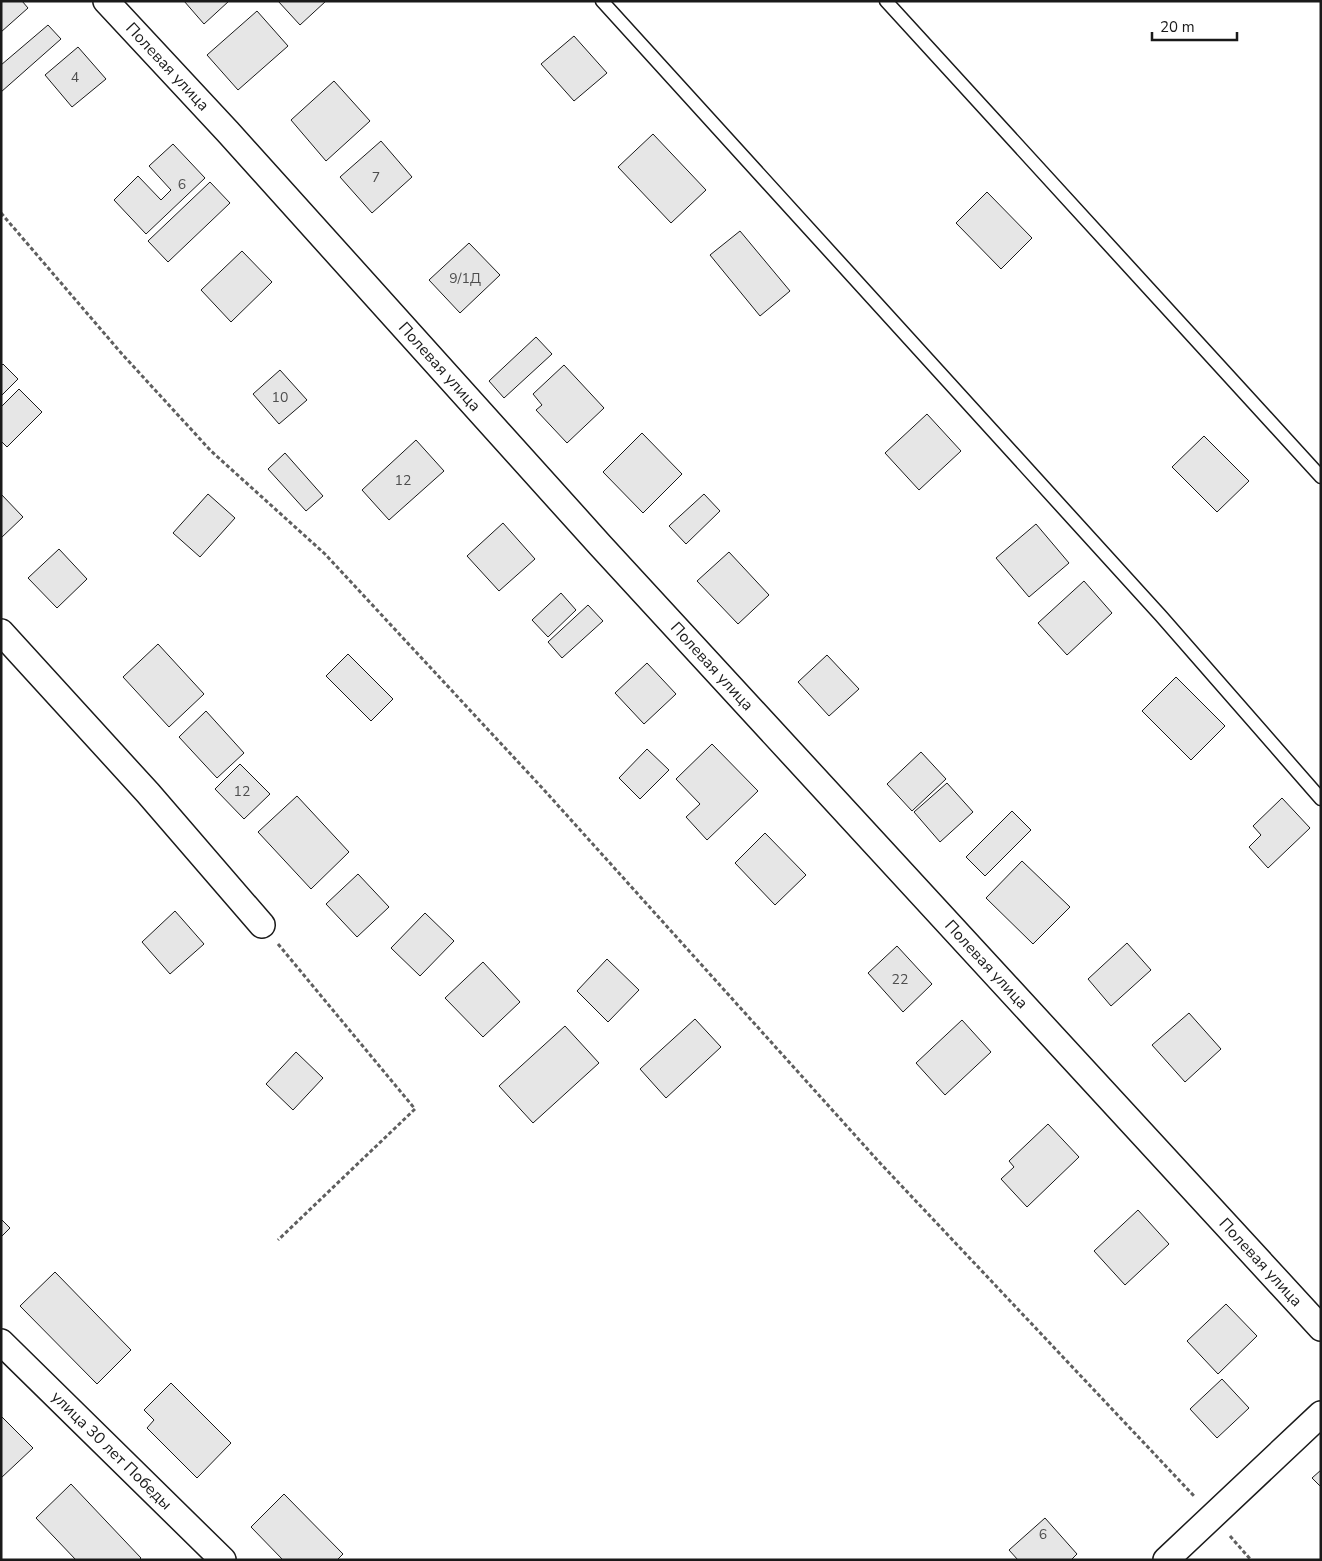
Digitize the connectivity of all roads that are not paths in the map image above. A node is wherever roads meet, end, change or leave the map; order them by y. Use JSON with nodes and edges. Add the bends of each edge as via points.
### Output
{"nodes":[{"id":1,"x":106,"y":1,"type":"edge"},
{"id":2,"x":602,"y":1,"type":"edge"},
{"id":3,"x":886,"y":1,"type":"edge"},
{"id":4,"x":1321,"y":477,"type":"edge"},
{"id":5,"x":1,"y":632,"type":"edge"},
{"id":6,"x":1321,"y":799,"type":"edge"},
{"id":7,"x":262,"y":925,"type":"road end"},
{"id":8,"x":1321,"y":1328,"type":"edge"},
{"id":9,"x":1,"y":1342,"type":"edge"},
{"id":10,"x":1321,"y":1414,"type":"edge"},
{"id":11,"x":223,"y":1560,"type":"edge"},
{"id":12,"x":1166,"y":1560,"type":"edge"}],
"edges":[{"from":1,"to":8,"type":"street","name":"Полевая улица","via":[[620,567]]},
{"from":2,"to":6,"type":"lane","via":[[1162,616]]},
{"from":3,"to":4,"type":"lane"},
{"from":5,"to":7,"type":"street","via":[[148,793]]},
{"from":9,"to":11,"type":"street","name":"улица 30 лет Победы"},
{"from":10,"to":12,"type":"street"}]}
